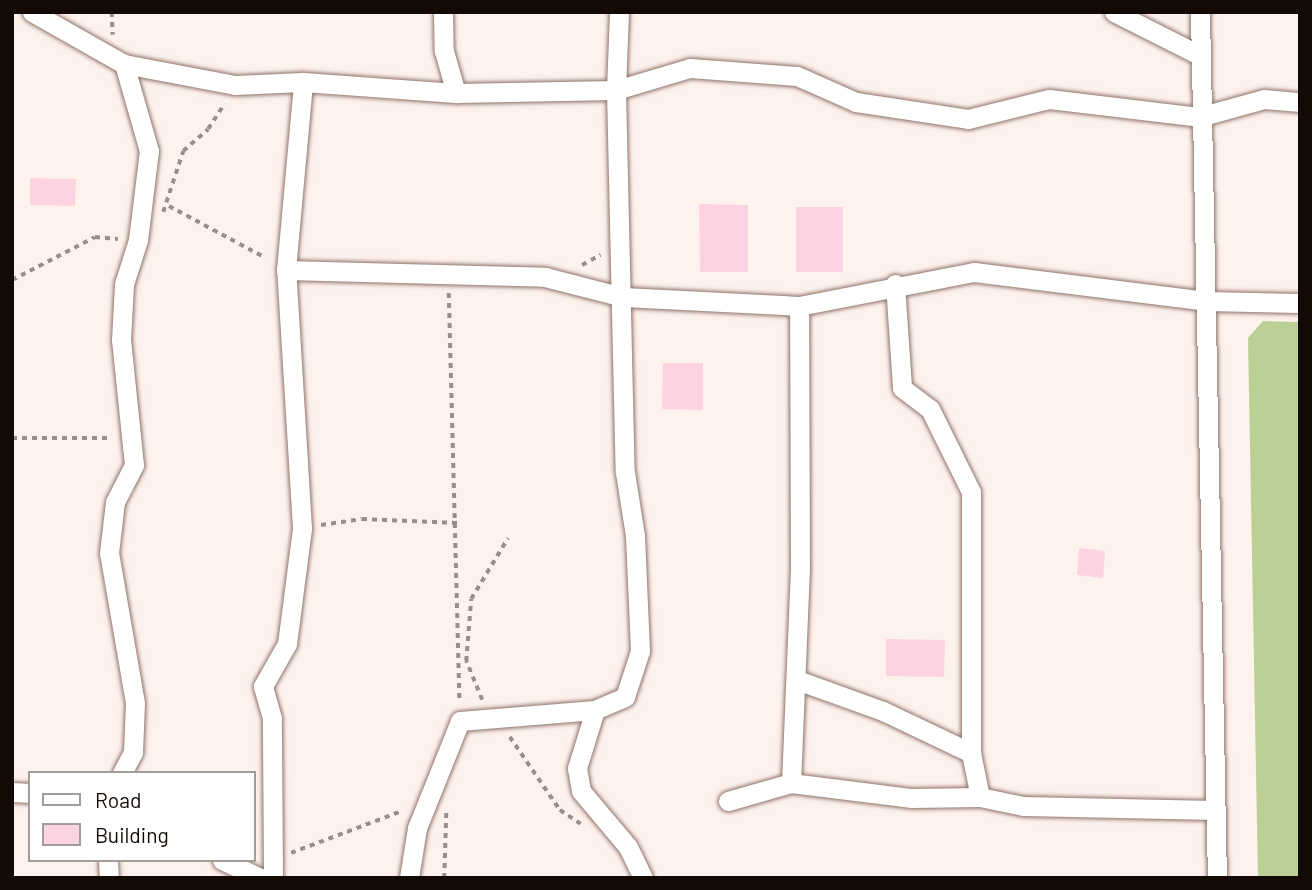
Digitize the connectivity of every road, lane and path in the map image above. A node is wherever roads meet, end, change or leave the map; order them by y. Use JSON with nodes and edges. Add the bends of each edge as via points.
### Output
{"nodes":[{"id":1,"x":32,"y":12,"type":"edge"},
{"id":2,"x":443,"y":12,"type":"edge"},
{"id":3,"x":620,"y":12,"type":"edge"},
{"id":4,"x":1114,"y":12,"type":"edge"},
{"id":5,"x":1200,"y":12,"type":"edge"},
{"id":6,"x":1199,"y":55,"type":"junction"},
{"id":7,"x":124,"y":65,"type":"junction"},
{"id":8,"x":303,"y":82,"type":"junction"},
{"id":9,"x":616,"y":90,"type":"junction"},
{"id":10,"x":456,"y":93,"type":"junction"},
{"id":11,"x":1300,"y":102,"type":"edge"},
{"id":12,"x":1199,"y":117,"type":"junction"},
{"id":13,"x":169,"y":206,"type":"dead end"},
{"id":14,"x":286,"y":270,"type":"junction"},
{"id":15,"x":448,"y":273,"type":"junction"},
{"id":16,"x":895,"y":284,"type":"junction"},
{"id":17,"x":623,"y":297,"type":"junction"},
{"id":18,"x":1206,"y":301,"type":"junction"},
{"id":19,"x":1300,"y":303,"type":"edge"},
{"id":20,"x":799,"y":306,"type":"junction"},
{"id":21,"x":12,"y":438,"type":"edge"},
{"id":22,"x":133,"y":438,"type":"junction"},
{"id":23,"x":457,"y":523,"type":"junction"},
{"id":24,"x":302,"y":528,"type":"junction"},
{"id":25,"x":797,"y":680,"type":"junction"},
{"id":26,"x":595,"y":710,"type":"junction"},
{"id":27,"x":460,"y":721,"type":"junction"},
{"id":28,"x":971,"y":753,"type":"junction"},
{"id":29,"x":123,"y":771,"type":"edge"},
{"id":30,"x":791,"y":783,"type":"junction"},
{"id":31,"x":980,"y":797,"type":"junction"},
{"id":32,"x":427,"y":801,"type":"junction"},
{"id":33,"x":728,"y":802,"type":"dead end"},
{"id":34,"x":447,"y":810,"type":"dead end"},
{"id":35,"x":1215,"y":810,"type":"junction"},
{"id":36,"x":226,"y":862,"type":"edge"},
{"id":37,"x":273,"y":869,"type":"edge"},
{"id":38,"x":260,"y":878,"type":"edge"},
{"id":39,"x":409,"y":878,"type":"edge"},
{"id":40,"x":444,"y":878,"type":"edge"},
{"id":41,"x":643,"y":878,"type":"edge"},
{"id":42,"x":1217,"y":878,"type":"edge"}],
"edges":[{"from":1,"to":7,"type":"street"},
{"from":2,"to":10,"type":"street","via":[[444,51]]},
{"from":3,"to":9,"type":"street"},
{"from":4,"to":6,"type":"street"},
{"from":5,"to":6,"type":"street"},
{"from":6,"to":12,"type":"street"},
{"from":7,"to":8,"type":"street","via":[[235,85]]},
{"from":7,"to":22,"type":"street","via":[[149,151],[138,240],[124,284],[121,340]]},
{"from":8,"to":10,"type":"street"},
{"from":8,"to":14,"type":"street"},
{"from":9,"to":10,"type":"street"},
{"from":9,"to":12,"type":"street","via":[[690,68],[757,71],[797,76],[856,102],[968,119],[1049,99]]},
{"from":9,"to":17,"type":"street"},
{"from":11,"to":12,"type":"street","via":[[1264,99]]},
{"from":12,"to":18,"type":"street"},
{"from":13,"to":14,"type":"path"},
{"from":14,"to":15,"type":"street"},
{"from":14,"to":24,"type":"street"},
{"from":15,"to":17,"type":"street","via":[[545,277]]},
{"from":15,"to":23,"type":"path"},
{"from":16,"to":18,"type":"street","via":[[974,272]]},
{"from":16,"to":20,"type":"street"},
{"from":16,"to":28,"type":"street","via":[[902,388],[930,409],[971,492]]},
{"from":17,"to":20,"type":"street"},
{"from":17,"to":26,"type":"street","via":[[625,472],[635,536],[640,651],[625,697]]},
{"from":18,"to":19,"type":"street"},
{"from":18,"to":35,"type":"street"},
{"from":20,"to":25,"type":"street"},
{"from":21,"to":22,"type":"path"},
{"from":22,"to":29,"type":"street","via":[[134,465],[115,502],[109,553],[135,703],[133,752]]},
{"from":23,"to":24,"type":"path","via":[[362,519]]},
{"from":23,"to":27,"type":"path"},
{"from":24,"to":37,"type":"street","via":[[288,644],[263,686],[272,718]]},
{"from":25,"to":28,"type":"street","via":[[883,711]]},
{"from":25,"to":30,"type":"street"},
{"from":26,"to":27,"type":"street"},
{"from":26,"to":41,"type":"street","via":[[577,768],[581,791],[628,847]]},
{"from":27,"to":32,"type":"street"},
{"from":28,"to":31,"type":"street"},
{"from":30,"to":31,"type":"street","via":[[912,798]]},
{"from":30,"to":33,"type":"street"},
{"from":31,"to":35,"type":"street","via":[[1023,806]]},
{"from":32,"to":37,"type":"path"},
{"from":32,"to":39,"type":"street"},
{"from":34,"to":40,"type":"path"},
{"from":35,"to":42,"type":"street"},
{"from":36,"to":38,"type":"street"}]}
